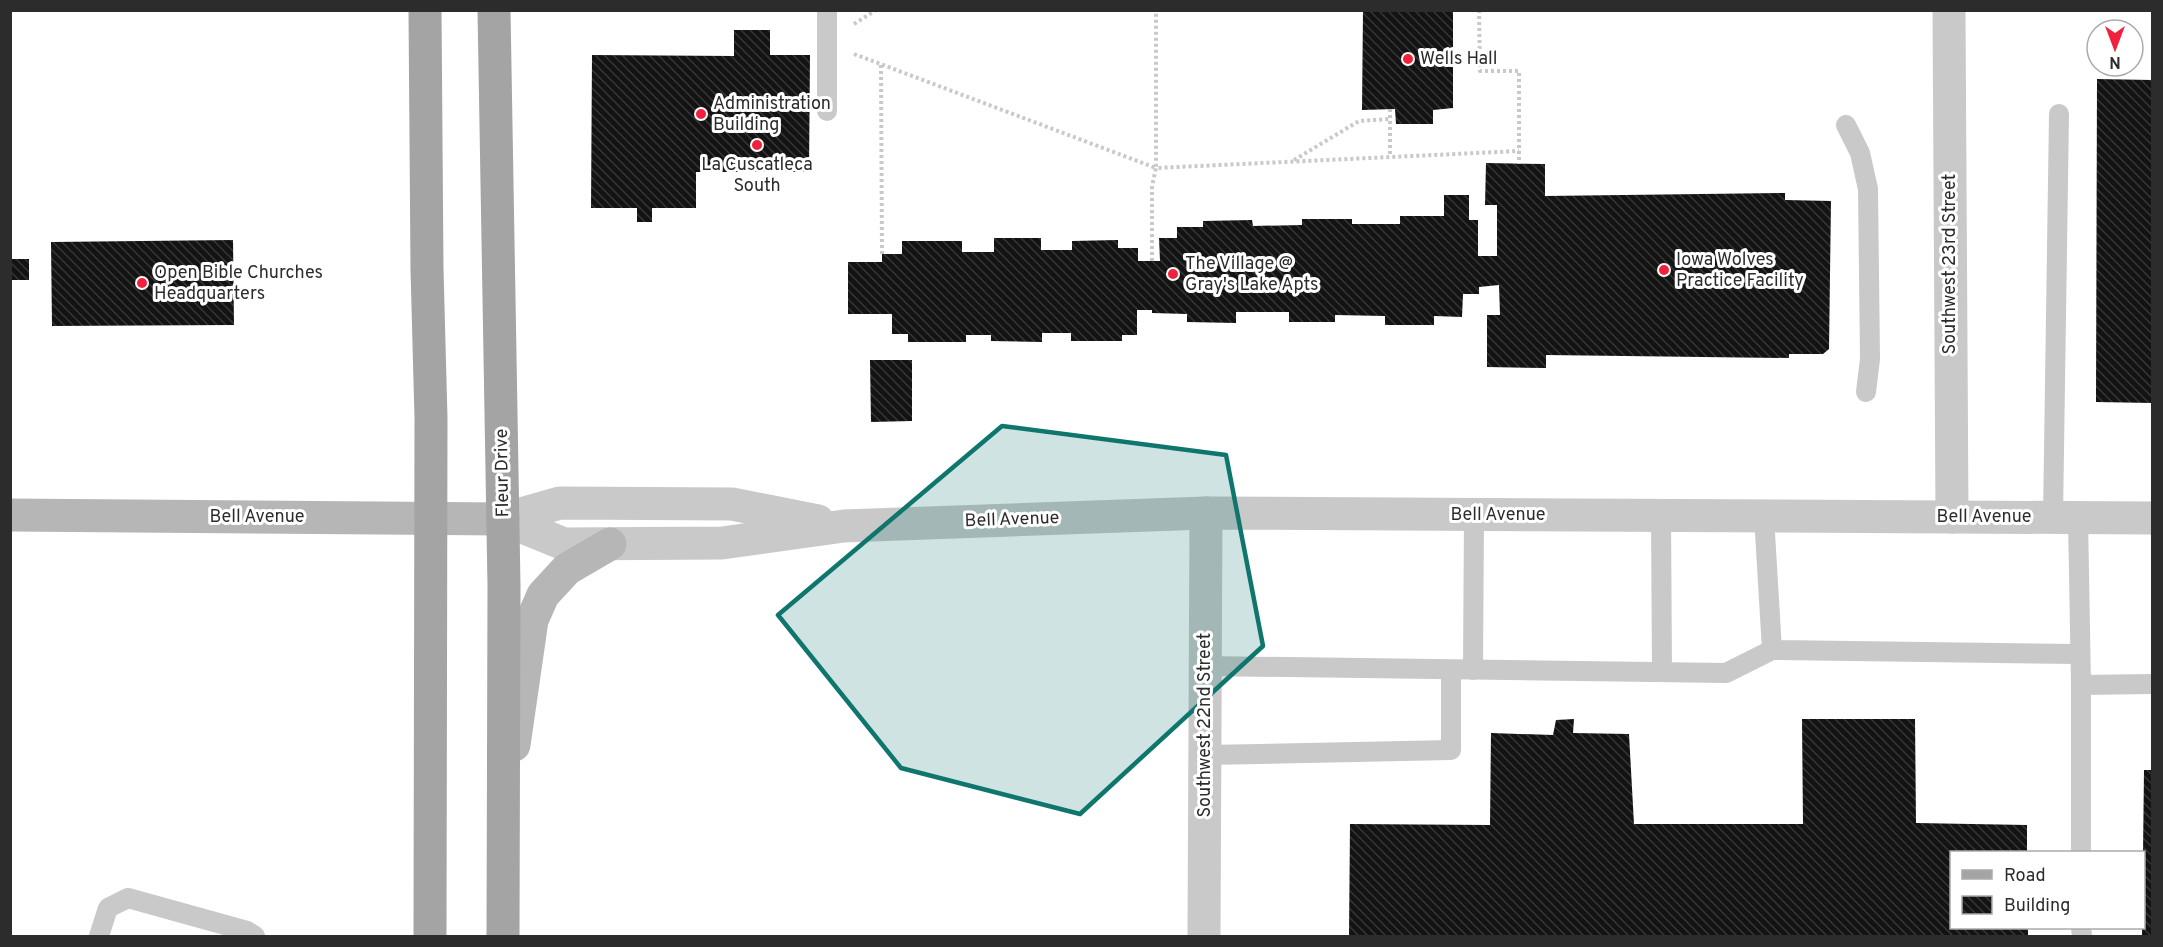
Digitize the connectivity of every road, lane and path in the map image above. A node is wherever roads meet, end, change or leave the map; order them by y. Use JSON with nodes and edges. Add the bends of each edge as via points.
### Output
{"nodes":[{"id":1,"x":425,"y":10,"type":"edge"},
{"id":2,"x":494,"y":10,"type":"edge"},
{"id":3,"x":827,"y":10,"type":"edge"},
{"id":4,"x":876,"y":10,"type":"edge"},
{"id":5,"x":1156,"y":10,"type":"edge"},
{"id":6,"x":1479,"y":10,"type":"edge"},
{"id":7,"x":1949,"y":10,"type":"edge"},
{"id":8,"x":827,"y":44,"type":"junction"},
{"id":9,"x":881,"y":65,"type":"junction"},
{"id":10,"x":1390,"y":109,"type":"dead end"},
{"id":11,"x":827,"y":111,"type":"dead end"},
{"id":12,"x":2059,"y":114,"type":"dead end"},
{"id":13,"x":1390,"y":119,"type":"junction"},
{"id":14,"x":1846,"y":125,"type":"dead end"},
{"id":15,"x":1519,"y":151,"type":"junction"},
{"id":16,"x":1390,"y":157,"type":"junction"},
{"id":17,"x":1291,"y":162,"type":"junction"},
{"id":18,"x":1519,"y":164,"type":"dead end"},
{"id":19,"x":1156,"y":168,"type":"junction"},
{"id":20,"x":882,"y":254,"type":"dead end"},
{"id":21,"x":1152,"y":261,"type":"dead end"},
{"id":22,"x":1866,"y":392,"type":"dead end"},
{"id":23,"x":1206,"y":513,"type":"junction"},
{"id":24,"x":1474,"y":514,"type":"junction"},
{"id":25,"x":10,"y":515,"type":"edge"},
{"id":26,"x":1661,"y":516,"type":"junction"},
{"id":27,"x":1764,"y":516,"type":"junction"},
{"id":28,"x":1952,"y":517,"type":"junction"},
{"id":29,"x":430,"y":518,"type":"junction"},
{"id":30,"x":2066,"y":518,"type":"junction"},
{"id":31,"x":2152,"y":518,"type":"edge"},
{"id":32,"x":504,"y":519,"type":"junction"},
{"id":33,"x":843,"y":526,"type":"junction"},
{"id":34,"x":610,"y":544,"type":"junction"},
{"id":35,"x":1772,"y":650,"type":"junction"},
{"id":36,"x":2080,"y":654,"type":"junction"},
{"id":37,"x":1205,"y":666,"type":"junction"},
{"id":38,"x":1451,"y":670,"type":"junction"},
{"id":39,"x":1473,"y":670,"type":"junction"},
{"id":40,"x":1662,"y":672,"type":"junction"},
{"id":41,"x":2152,"y":684,"type":"edge"},
{"id":42,"x":2081,"y":685,"type":"junction"},
{"id":43,"x":1205,"y":755,"type":"junction"},
{"id":44,"x":504,"y":818,"type":"junction"},
{"id":45,"x":2081,"y":851,"type":"edge"},
{"id":46,"x":99,"y":936,"type":"edge"},
{"id":47,"x":255,"y":936,"type":"edge"},
{"id":48,"x":430,"y":936,"type":"edge"},
{"id":49,"x":503,"y":936,"type":"edge"},
{"id":50,"x":1204,"y":936,"type":"edge"}],
"edges":[{"from":1,"to":29,"type":"main road"},
{"from":2,"to":32,"type":"main road","name":"Fleur Drive"},
{"from":3,"to":8,"type":"lane"},
{"from":4,"to":8,"type":"path"},
{"from":5,"to":19,"type":"path"},
{"from":6,"to":15,"type":"path","via":[[1480,71],[1519,71]]},
{"from":7,"to":28,"type":"street","name":"Southwest 23rd Street"},
{"from":8,"to":9,"type":"path"},
{"from":8,"to":11,"type":"lane"},
{"from":9,"to":19,"type":"path"},
{"from":9,"to":20,"type":"path"},
{"from":10,"to":13,"type":"path"},
{"from":12,"to":30,"type":"lane"},
{"from":13,"to":16,"type":"path"},
{"from":13,"to":17,"type":"path","via":[[1359,121]]},
{"from":14,"to":22,"type":"lane","via":[[1860,153],[1868,189],[1870,359]]},
{"from":15,"to":16,"type":"path"},
{"from":15,"to":18,"type":"path"},
{"from":16,"to":17,"type":"path"},
{"from":17,"to":19,"type":"path"},
{"from":19,"to":21,"type":"path","via":[[1152,186]]},
{"from":23,"to":24,"type":"street","name":"Bell Avenue"},
{"from":23,"to":33,"type":"street","name":"Bell Avenue"},
{"from":23,"to":37,"type":"street","name":"Southwest 22nd Street"},
{"from":24,"to":26,"type":"street","name":"Bell Avenue"},
{"from":24,"to":39,"type":"lane"},
{"from":25,"to":29,"type":"main road","name":"Bell Avenue"},
{"from":26,"to":27,"type":"street","name":"Bell Avenue"},
{"from":26,"to":40,"type":"lane"},
{"from":27,"to":28,"type":"street","name":"Bell Avenue"},
{"from":27,"to":35,"type":"lane"},
{"from":28,"to":30,"type":"street","name":"Bell Avenue"},
{"from":29,"to":32,"type":"main road","name":"Bell Avenue"},
{"from":29,"to":48,"type":"main road"},
{"from":30,"to":31,"type":"street","name":"Bell Avenue"},
{"from":30,"to":36,"type":"lane"},
{"from":32,"to":33,"type":"street","name":"Bell Avenue","via":[[560,503],[732,504]]},
{"from":32,"to":34,"type":"street","name":"Bell Avenue","via":[[564,544]]},
{"from":32,"to":44,"type":"main road","name":"Fleur Drive"},
{"from":33,"to":34,"type":"street","name":"Bell Avenue","via":[[722,543]]},
{"from":34,"to":44,"type":"main road","via":[[567,569],[543,595],[532,620]]},
{"from":35,"to":36,"type":"lane"},
{"from":35,"to":40,"type":"lane","via":[[1726,673]]},
{"from":36,"to":42,"type":"lane"},
{"from":37,"to":38,"type":"lane"},
{"from":37,"to":43,"type":"street","name":"Southwest 22nd Street"},
{"from":38,"to":39,"type":"lane"},
{"from":38,"to":43,"type":"lane","via":[[1451,750]]},
{"from":39,"to":40,"type":"lane"},
{"from":41,"to":42,"type":"lane"},
{"from":42,"to":45,"type":"lane"},
{"from":43,"to":50,"type":"street","name":"Southwest 22nd Street"},
{"from":44,"to":49,"type":"main road","name":"Fleur Drive"},
{"from":46,"to":47,"type":"lane","via":[[108,908],[128,898]]}]}
